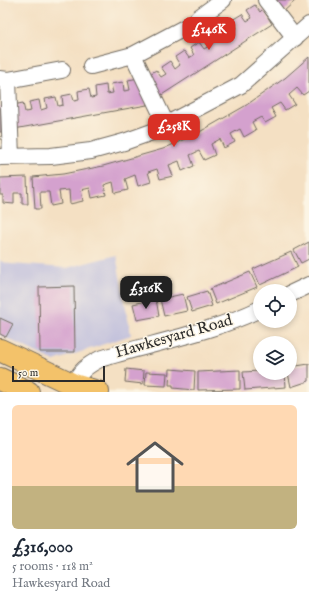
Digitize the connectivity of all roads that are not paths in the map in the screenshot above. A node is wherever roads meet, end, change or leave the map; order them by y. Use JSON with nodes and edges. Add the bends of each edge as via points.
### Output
{"nodes":[{"id":1,"x":223,"y":0,"type":"edge"},
{"id":2,"x":266,"y":0,"type":"edge"},
{"id":3,"x":309,"y":25,"type":"edge"},
{"id":4,"x":295,"y":38,"type":"junction"},
{"id":5,"x":133,"y":55,"type":"junction"},
{"id":6,"x":91,"y":66,"type":"dead end"},
{"id":7,"x":62,"y":70,"type":"dead end"},
{"id":8,"x":4,"y":79,"type":"edge"},
{"id":9,"x":166,"y":124,"type":"junction"},
{"id":10,"x":6,"y":157,"type":"edge"},
{"id":11,"x":309,"y":285,"type":"edge"},
{"id":12,"x":297,"y":291,"type":"edge"},
{"id":13,"x":253,"y":312,"type":"edge"},
{"id":14,"x":0,"y":350,"type":"edge"},
{"id":15,"x":0,"y":378,"type":"edge"},
{"id":16,"x":74,"y":385,"type":"junction"},
{"id":17,"x":28,"y":392,"type":"edge"},
{"id":18,"x":98,"y":392,"type":"edge"}],
"edges":[{"from":1,"to":5,"type":"street","via":[[192,23]]},
{"from":2,"to":4,"type":"street"},
{"from":3,"to":4,"type":"street"},
{"from":4,"to":9,"type":"street","via":[[241,84]]},
{"from":5,"to":6,"type":"street"},
{"from":5,"to":9,"type":"street"},
{"from":7,"to":8,"type":"street"},
{"from":8,"to":10,"type":"street"},
{"from":9,"to":10,"type":"street","via":[[152,132],[91,151],[51,156]]},
{"from":11,"to":12,"type":"street"},
{"from":13,"to":16,"type":"street","name":"Hawkesyard Road","via":[[208,329],[100,358],[86,367]]},
{"from":14,"to":16,"type":"highway"},
{"from":15,"to":17,"type":"highway"},
{"from":16,"to":18,"type":"highway"}]}
